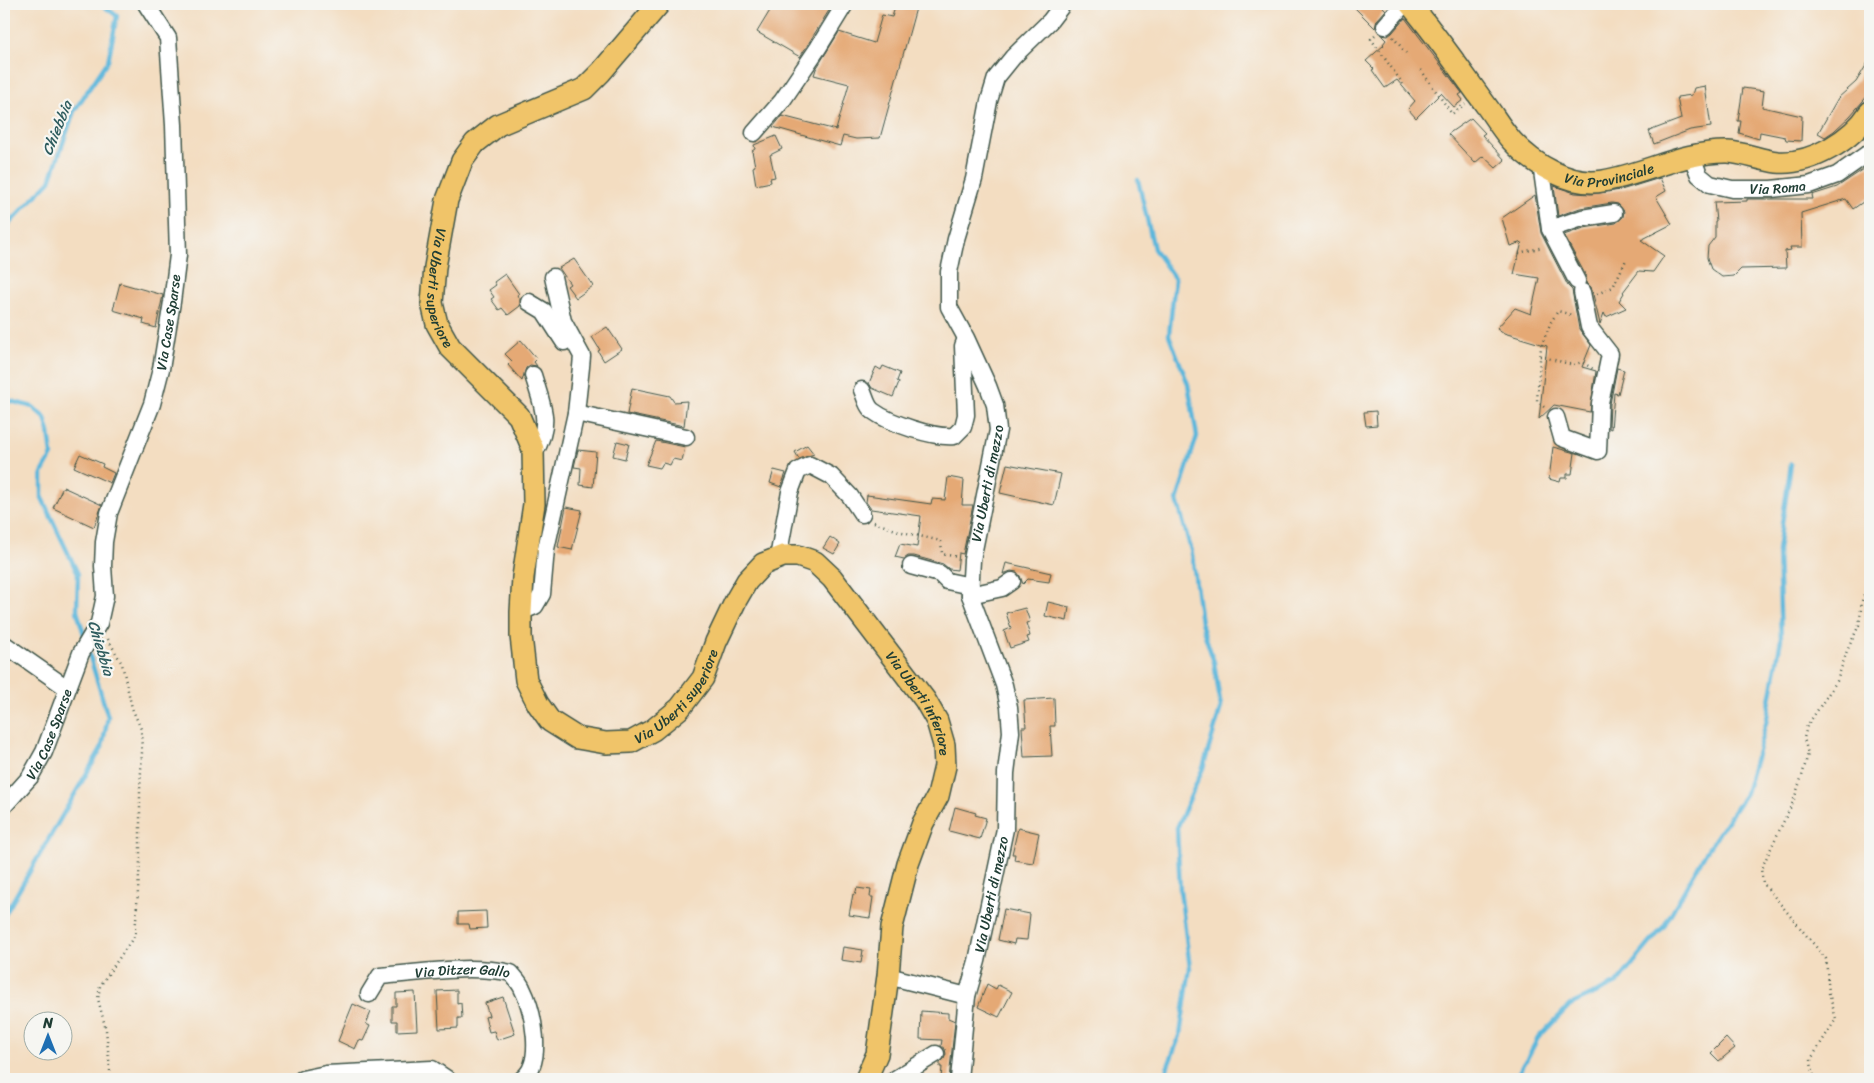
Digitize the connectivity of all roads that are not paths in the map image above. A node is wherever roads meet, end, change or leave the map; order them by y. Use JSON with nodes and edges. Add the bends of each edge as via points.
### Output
{"nodes":[{"id":1,"x":146,"y":4,"type":"edge"},
{"id":2,"x":659,"y":4,"type":"edge"},
{"id":3,"x":845,"y":4,"type":"edge"},
{"id":4,"x":1063,"y":4,"type":"edge"},
{"id":5,"x":1404,"y":4,"type":"edge"},
{"id":6,"x":1410,"y":4,"type":"edge"},
{"id":7,"x":1385,"y":26,"type":"road end"},
{"id":8,"x":1870,"y":112,"type":"edge"},
{"id":9,"x":754,"y":133,"type":"dead end"},
{"id":10,"x":1870,"y":152,"type":"edge"},
{"id":11,"x":1692,"y":157,"type":"junction"},
{"id":12,"x":1541,"y":164,"type":"junction"},
{"id":13,"x":1614,"y":213,"type":"dead end"},
{"id":14,"x":1550,"y":228,"type":"junction"},
{"id":15,"x":553,"y":277,"type":"dead end"},
{"id":16,"x":530,"y":302,"type":"dead end"},
{"id":17,"x":966,"y":338,"type":"junction"},
{"id":18,"x":581,"y":367,"type":"junction"},
{"id":19,"x":533,"y":375,"type":"dead end"},
{"id":20,"x":862,"y":390,"type":"dead end"},
{"id":21,"x":576,"y":413,"type":"junction"},
{"id":22,"x":1556,"y":417,"type":"road end"},
{"id":23,"x":686,"y":437,"type":"dead end"},
{"id":24,"x":534,"y":454,"type":"junction"},
{"id":25,"x":862,"y":514,"type":"road end"},
{"id":26,"x":778,"y":558,"type":"junction"},
{"id":27,"x":911,"y":566,"type":"dead end"},
{"id":28,"x":1012,"y":581,"type":"dead end"},
{"id":29,"x":970,"y":590,"type":"junction"},
{"id":30,"x":521,"y":612,"type":"junction"},
{"id":31,"x":4,"y":644,"type":"edge"},
{"id":32,"x":67,"y":688,"type":"junction"},
{"id":33,"x":4,"y":806,"type":"edge"},
{"id":34,"x":888,"y":976,"type":"junction"},
{"id":35,"x":369,"y":994,"type":"dead end"},
{"id":36,"x":966,"y":996,"type":"junction"},
{"id":37,"x":936,"y":1054,"type":"dead end"},
{"id":38,"x":302,"y":1079,"type":"edge"},
{"id":39,"x":447,"y":1079,"type":"edge"},
{"id":40,"x":522,"y":1079,"type":"edge"},
{"id":41,"x":866,"y":1079,"type":"edge"},
{"id":42,"x":895,"y":1079,"type":"edge"},
{"id":43,"x":959,"y":1079,"type":"edge"}],
"edges":[{"from":1,"to":32,"type":"street","name":"Via Case Sparse","via":[[168,38],[178,254],[161,369],[152,404],[109,513],[104,542],[105,596],[95,629]]},
{"from":2,"to":24,"type":"main road","name":"Via Uberti superiore","via":[[584,89],[498,125],[475,143],[462,161],[447,200],[432,303],[437,324],[450,347],[519,416]]},
{"from":3,"to":9,"type":"street","via":[[782,101]]},
{"from":4,"to":17,"type":"street","name":"Via Uberti di mezzo","via":[[996,78],[989,101],[974,179],[949,272],[949,307]]},
{"from":5,"to":7,"type":"street"},
{"from":6,"to":12,"type":"main road","name":"Via Provinciale","via":[[1512,141]]},
{"from":8,"to":11,"type":"main road","name":"Via Provinciale","via":[[1849,135],[1801,160],[1777,162],[1729,152]]},
{"from":10,"to":11,"type":"street","name":"Via Roma","via":[[1837,175],[1809,185],[1771,189],[1732,189],[1710,184],[1700,175]]},
{"from":11,"to":12,"type":"main road","name":"Via Provinciale","via":[[1600,182],[1560,175]]},
{"from":12,"to":14,"type":"street"},
{"from":13,"to":14,"type":"street"},
{"from":14,"to":22,"type":"street","via":[[1582,297],[1589,327],[1610,354],[1600,403],[1598,451],[1562,438]]},
{"from":15,"to":18,"type":"street","via":[[563,321],[582,356]]},
{"from":16,"to":18,"type":"street","via":[[544,311]]},
{"from":17,"to":20,"type":"street","via":[[963,346],[966,415],[963,427],[954,436],[927,433],[894,422],[871,410]]},
{"from":17,"to":29,"type":"street","name":"Via Uberti di mezzo","via":[[995,405],[998,430],[972,560]]},
{"from":18,"to":21,"type":"street"},
{"from":19,"to":24,"type":"street","via":[[545,414],[544,434]]},
{"from":21,"to":23,"type":"street"},
{"from":21,"to":30,"type":"street","via":[[546,549],[542,594],[535,606]]},
{"from":24,"to":30,"type":"main road","name":"Via Uberti superiore","via":[[534,504]]},
{"from":25,"to":26,"type":"street","via":[[831,476],[810,465],[798,471],[790,492]]},
{"from":26,"to":30,"type":"main road","name":"Via Uberti superiore","via":[[763,564],[747,581],[716,642],[703,678],[680,708],[632,742],[606,744],[578,738],[550,721],[526,680]]},
{"from":26,"to":34,"type":"main road","name":"Via Uberti inferiore","via":[[789,555],[808,558],[832,578],[925,700],[937,721],[944,745],[945,766],[938,796],[923,823],[908,864],[892,926]]},
{"from":27,"to":29,"type":"street","via":[[940,574],[947,581]]},
{"from":28,"to":29,"type":"street","via":[[1002,588]]},
{"from":29,"to":36,"type":"street","name":"Via Uberti di mezzo","via":[[1004,685],[1011,732],[1005,829],[977,961]]},
{"from":31,"to":32,"type":"street"},
{"from":32,"to":33,"type":"street","name":"Via Case Sparse","via":[[44,752],[30,777]]},
{"from":34,"to":36,"type":"street"},
{"from":34,"to":41,"type":"main road","name":"Via Uberti inferiore","via":[[877,1054]]},
{"from":35,"to":40,"type":"street","name":"Via Ditzer Gallo","via":[[380,976],[492,969],[511,973],[522,988],[536,1040],[534,1063]]},
{"from":36,"to":43,"type":"street","name":"Via Uberti di mezzo"},
{"from":37,"to":42,"type":"street"},
{"from":38,"to":39,"type":"street","via":[[326,1074],[432,1069]]}]}
